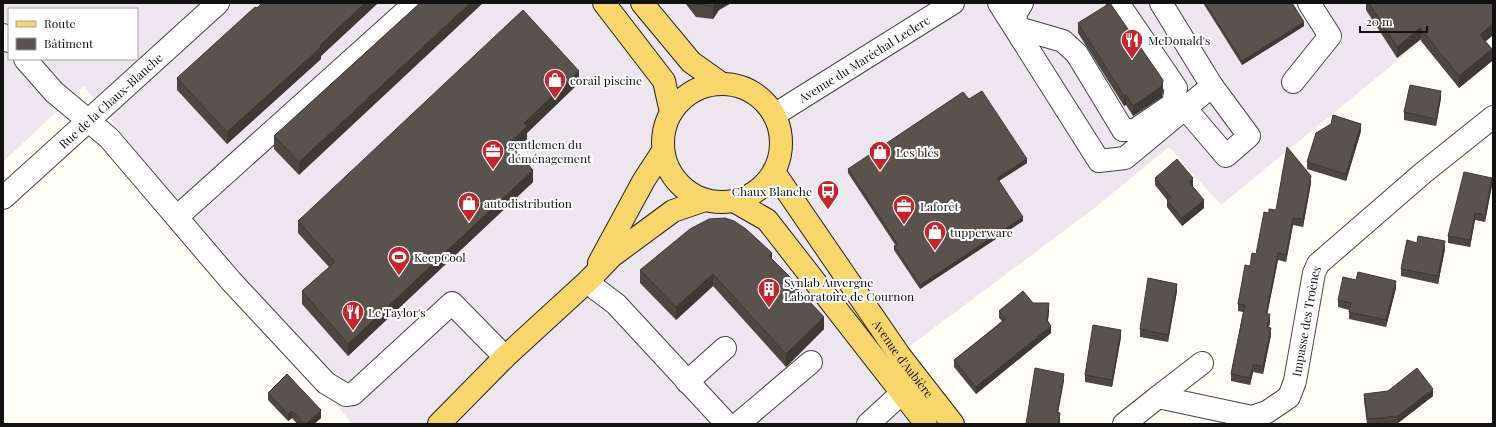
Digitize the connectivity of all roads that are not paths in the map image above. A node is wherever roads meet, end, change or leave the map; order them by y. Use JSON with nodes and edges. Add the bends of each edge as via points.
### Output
{"nodes":[{"id":1,"x":218,"y":3,"type":"edge"},
{"id":2,"x":415,"y":3,"type":"edge"},
{"id":3,"x":604,"y":3,"type":"edge"},
{"id":4,"x":642,"y":3,"type":"edge"},
{"id":5,"x":953,"y":3,"type":"edge"},
{"id":6,"x":999,"y":3,"type":"edge"},
{"id":7,"x":1022,"y":3,"type":"edge"},
{"id":8,"x":1118,"y":3,"type":"edge"},
{"id":9,"x":1161,"y":3,"type":"edge"},
{"id":10,"x":1309,"y":3,"type":"edge"},
{"id":11,"x":1015,"y":27,"type":"junction"},
{"id":12,"x":26,"y":60,"type":"edge"},
{"id":13,"x":1293,"y":82,"type":"dead end"},
{"id":14,"x":722,"y":84,"type":"junction"},
{"id":15,"x":1212,"y":86,"type":"junction"},
{"id":16,"x":1186,"y":108,"type":"junction"},
{"id":17,"x":671,"y":112,"type":"junction"},
{"id":18,"x":774,"y":115,"type":"junction"},
{"id":19,"x":1493,"y":116,"type":"edge"},
{"id":20,"x":86,"y":121,"type":"junction"},
{"id":21,"x":663,"y":151,"type":"junction"},
{"id":22,"x":774,"y":172,"type":"junction"},
{"id":23,"x":3,"y":198,"type":"edge"},
{"id":24,"x":705,"y":200,"type":"junction"},
{"id":25,"x":734,"y":201,"type":"junction"},
{"id":26,"x":177,"y":218,"type":"junction"},
{"id":27,"x":590,"y":280,"type":"junction"},
{"id":28,"x":725,"y":348,"type":"dead end"},
{"id":29,"x":505,"y":357,"type":"junction"},
{"id":30,"x":811,"y":362,"type":"dead end"},
{"id":31,"x":1202,"y":363,"type":"dead end"},
{"id":32,"x":918,"y":378,"type":"junction"},
{"id":33,"x":688,"y":382,"type":"junction"},
{"id":34,"x":902,"y":393,"type":"junction"},
{"id":35,"x":1158,"y":397,"type":"junction"},
{"id":36,"x":439,"y":424,"type":"edge"},
{"id":37,"x":727,"y":424,"type":"edge"},
{"id":38,"x":738,"y":424,"type":"edge"},
{"id":39,"x":868,"y":424,"type":"edge"},
{"id":40,"x":926,"y":424,"type":"edge"},
{"id":41,"x":953,"y":424,"type":"edge"},
{"id":42,"x":1124,"y":424,"type":"edge"}],
"edges":[{"from":1,"to":20,"type":"street","name":"Rue de la Chaux-Blanche"},
{"from":2,"to":26,"type":"street"},
{"from":3,"to":17,"type":"main road","via":[[664,80]]},
{"from":4,"to":14,"type":"main road","via":[[691,62]]},
{"from":5,"to":18,"type":"street","name":"Avenue du Maréchal Leclerc"},
{"from":6,"to":11,"type":"street"},
{"from":7,"to":11,"type":"street","via":[[1016,13]]},
{"from":8,"to":11,"type":"street","via":[[1176,88],[1173,104],[1135,130],[1123,130],[1077,54],[1063,41]]},
{"from":9,"to":15,"type":"street"},
{"from":10,"to":13,"type":"street","via":[[1330,36]]},
{"from":11,"to":16,"type":"street","via":[[1098,161],[1125,158]]},
{"from":12,"to":20,"type":"street","via":[[54,92]]},
{"from":14,"to":17,"type":"main road","via":[[710,85],[688,95]]},
{"from":14,"to":18,"type":"main road","via":[[733,85],[754,93]]},
{"from":15,"to":16,"type":"street"},
{"from":15,"to":16,"type":"street","via":[[1249,136],[1226,156]]},
{"from":17,"to":21,"type":"main road","via":[[663,137]]},
{"from":18,"to":22,"type":"main road","via":[[781,137],[781,149]]},
{"from":19,"to":35,"type":"street","name":"Impasse des Troènes","via":[[1318,264],[1314,273],[1295,381],[1289,397],[1267,412],[1252,417]]},
{"from":20,"to":23,"type":"street","name":"Rue de la Chaux-Blanche"},
{"from":20,"to":26,"type":"street","via":[[109,138]]},
{"from":21,"to":24,"type":"main road","via":[[672,176],[682,187]]},
{"from":21,"to":27,"type":"main road","via":[[644,180]]},
{"from":22,"to":25,"type":"main road","via":[[757,191],[746,198]]},
{"from":22,"to":32,"type":"main road","name":"Avenue d'Aubière","via":[[900,356]]},
{"from":24,"to":25,"type":"main road"},
{"from":24,"to":27,"type":"main road","via":[[672,211],[612,256]]},
{"from":25,"to":34,"type":"main road","name":"Avenue d'Aubière","via":[[767,220]]},
{"from":26,"to":29,"type":"street","via":[[231,281],[326,383],[346,395],[354,394],[452,303]]},
{"from":27,"to":29,"type":"main road"},
{"from":27,"to":33,"type":"street","via":[[596,289],[616,304]]},
{"from":28,"to":33,"type":"street"},
{"from":29,"to":36,"type":"main road"},
{"from":30,"to":38,"type":"street"},
{"from":31,"to":35,"type":"street"},
{"from":32,"to":34,"type":"street"},
{"from":32,"to":41,"type":"main road","name":"Avenue d'Aubière"},
{"from":33,"to":37,"type":"street"},
{"from":34,"to":39,"type":"street"},
{"from":34,"to":40,"type":"main road","name":"Avenue d'Aubière"},
{"from":35,"to":42,"type":"street"}]}
